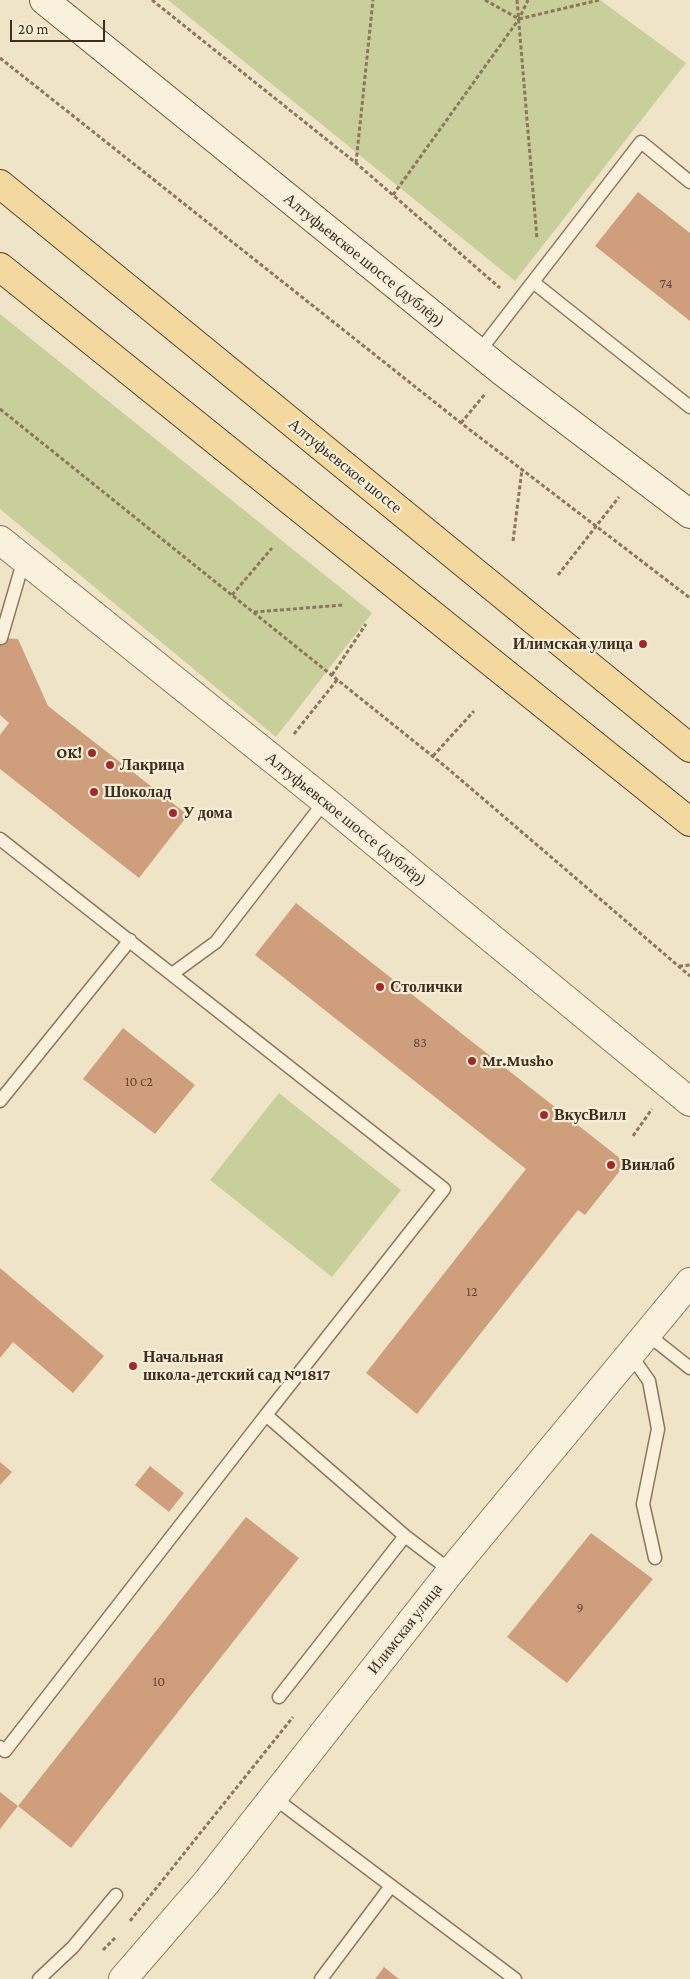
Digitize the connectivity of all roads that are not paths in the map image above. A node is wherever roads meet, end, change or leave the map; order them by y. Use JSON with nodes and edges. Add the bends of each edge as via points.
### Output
{"nodes":[{"id":1,"x":44,"y":0,"type":"edge"},
{"id":2,"x":690,"y":182,"type":"edge"},
{"id":3,"x":0,"y":184,"type":"edge"},
{"id":4,"x":0,"y":267,"type":"edge"},
{"id":5,"x":536,"y":278,"type":"junction"},
{"id":6,"x":478,"y":353,"type":"junction"},
{"id":7,"x":690,"y":407,"type":"edge"},
{"id":8,"x":690,"y":514,"type":"edge"},
{"id":9,"x":7,"y":547,"type":"edge"},
{"id":10,"x":1,"y":638,"type":"edge"},
{"id":11,"x":690,"y":748,"type":"edge"},
{"id":12,"x":325,"y":801,"type":"junction"},
{"id":13,"x":690,"y":822,"type":"edge"},
{"id":14,"x":0,"y":839,"type":"edge"},
{"id":15,"x":130,"y":940,"type":"junction"},
{"id":16,"x":172,"y":974,"type":"junction"},
{"id":17,"x":0,"y":1101,"type":"edge"},
{"id":18,"x":690,"y":1102,"type":"edge"},
{"id":19,"x":690,"y":1282,"type":"edge"},
{"id":20,"x":639,"y":1344,"type":"junction"},
{"id":21,"x":690,"y":1368,"type":"edge"},
{"id":22,"x":266,"y":1415,"type":"junction"},
{"id":23,"x":405,"y":1536,"type":"junction"},
{"id":24,"x":655,"y":1558,"type":"dead end"},
{"id":25,"x":451,"y":1571,"type":"junction"},
{"id":26,"x":279,"y":1697,"type":"road end"},
{"id":27,"x":0,"y":1747,"type":"edge"},
{"id":28,"x":273,"y":1797,"type":"junction"},
{"id":29,"x":391,"y":1886,"type":"junction"},
{"id":30,"x":116,"y":1895,"type":"dead end"},
{"id":31,"x":39,"y":1979,"type":"edge"},
{"id":32,"x":123,"y":1979,"type":"edge"},
{"id":33,"x":321,"y":1979,"type":"edge"},
{"id":34,"x":515,"y":1979,"type":"edge"}],
"edges":[{"from":1,"to":6,"type":"street","name":"Алтуфьевское шоссе (дублёр)"},
{"from":2,"to":5,"type":"lane","via":[[641,142]]},
{"from":3,"to":11,"type":"main road","name":"Алтуфьевское шоссе"},
{"from":4,"to":13,"type":"main road"},
{"from":5,"to":6,"type":"lane"},
{"from":5,"to":7,"type":"lane"},
{"from":6,"to":8,"type":"street","name":"Алтуфьевское шоссе (дублёр)"},
{"from":9,"to":10,"type":"lane"},
{"from":9,"to":12,"type":"street","name":"Алтуфьевское шоссе (дублёр)"},
{"from":12,"to":16,"type":"lane","via":[[216,942]]},
{"from":12,"to":18,"type":"street","name":"Алтуфьевское шоссе (дублёр)"},
{"from":14,"to":15,"type":"lane"},
{"from":15,"to":16,"type":"lane"},
{"from":15,"to":17,"type":"lane"},
{"from":16,"to":22,"type":"lane","via":[[444,1189]]},
{"from":19,"to":20,"type":"street","name":"Илимская улица"},
{"from":20,"to":21,"type":"lane"},
{"from":20,"to":24,"type":"lane","via":[[658,1429],[643,1504]]},
{"from":20,"to":25,"type":"street","name":"Илимская улица"},
{"from":22,"to":23,"type":"lane"},
{"from":22,"to":27,"type":"lane","via":[[5,1751]]},
{"from":23,"to":25,"type":"lane"},
{"from":23,"to":26,"type":"lane"},
{"from":25,"to":28,"type":"street","name":"Илимская улица"},
{"from":28,"to":29,"type":"lane"},
{"from":28,"to":32,"type":"street","name":"Илимская улица"},
{"from":29,"to":33,"type":"lane"},
{"from":29,"to":34,"type":"lane"},
{"from":30,"to":31,"type":"lane","via":[[74,1947]]}]}
